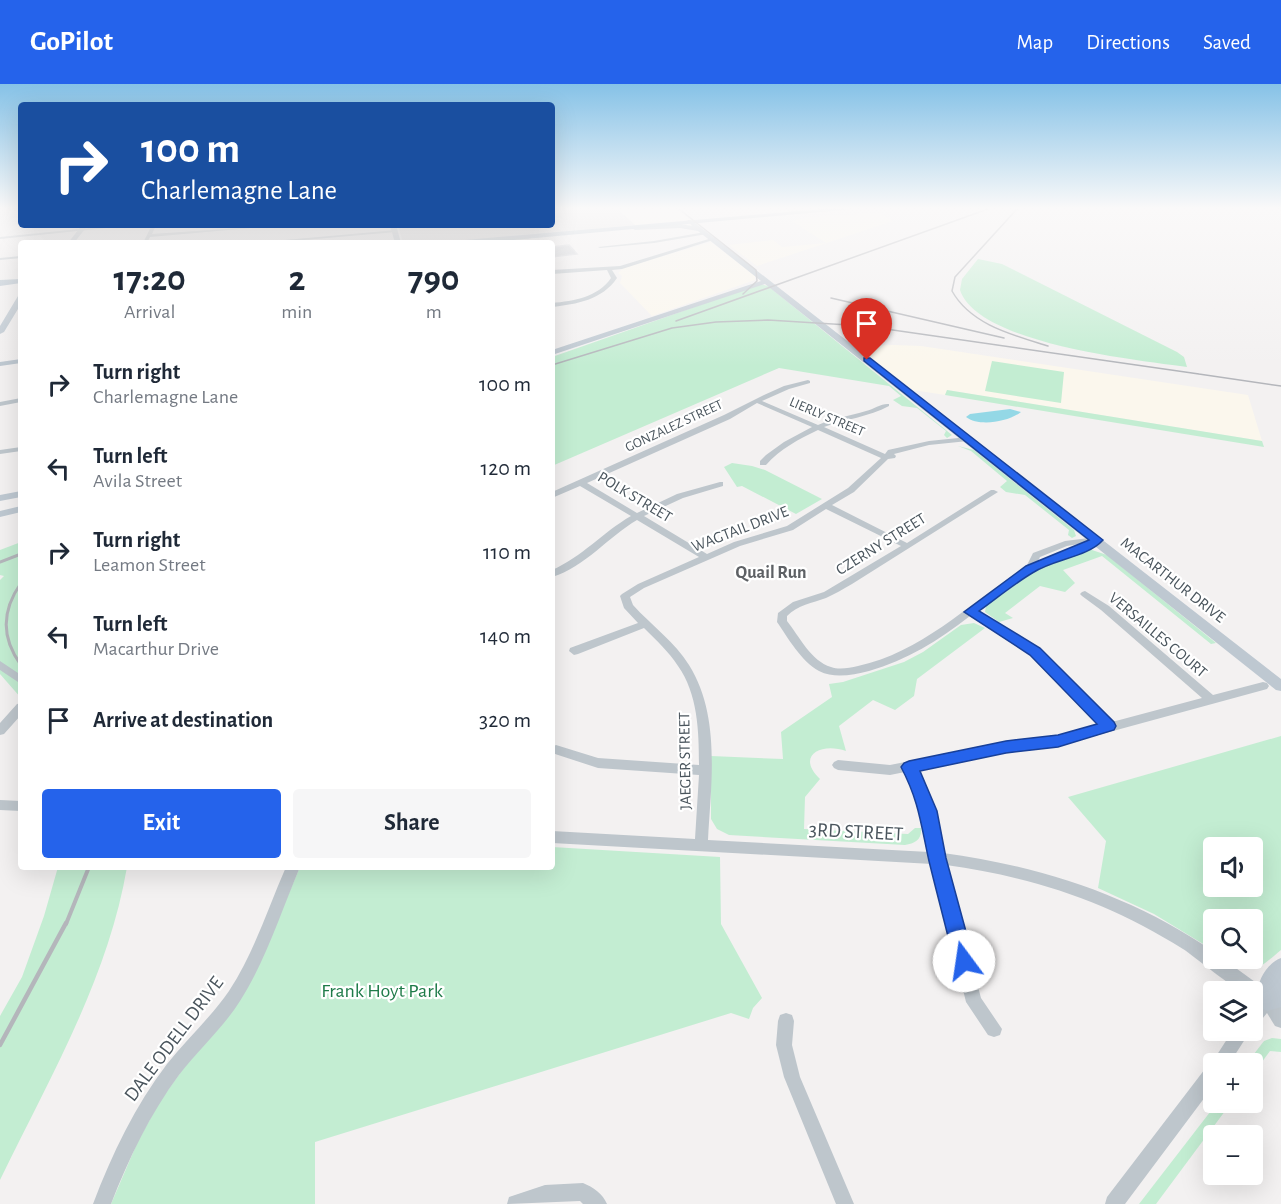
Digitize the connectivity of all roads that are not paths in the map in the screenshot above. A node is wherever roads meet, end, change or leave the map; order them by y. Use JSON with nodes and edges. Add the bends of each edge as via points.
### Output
{"nodes":[{"id":1,"x":641,"y":261,"type":"edge"},
{"id":2,"x":742,"y":261,"type":"edge"},
{"id":3,"x":609,"y":269,"type":"junction"},
{"id":4,"x":555,"y":272,"type":"edge"},
{"id":5,"x":767,"y":281,"type":"junction"},
{"id":6,"x":18,"y":282,"type":"edge"},
{"id":7,"x":0,"y":283,"type":"edge"},
{"id":8,"x":18,"y":302,"type":"edge"},
{"id":9,"x":555,"y":304,"type":"edge"},
{"id":10,"x":4,"y":319,"type":"edge"},
{"id":11,"x":0,"y":332,"type":"edge"},
{"id":12,"x":555,"y":352,"type":"edge"},
{"id":13,"x":18,"y":361,"type":"edge"},
{"id":14,"x":0,"y":364,"type":"edge"},
{"id":15,"x":808,"y":382,"type":"dead end"},
{"id":16,"x":18,"y":401,"type":"edge"},
{"id":17,"x":757,"y":401,"type":"junction"},
{"id":18,"x":0,"y":404,"type":"edge"},
{"id":19,"x":887,"y":405,"type":"dead end"},
{"id":20,"x":818,"y":428,"type":"junction"},
{"id":21,"x":968,"y":439,"type":"junction"},
{"id":22,"x":18,"y":449,"type":"edge"},
{"id":23,"x":0,"y":452,"type":"edge"},
{"id":24,"x":886,"y":457,"type":"junction"},
{"id":25,"x":763,"y":462,"type":"dead end"},
{"id":26,"x":580,"y":482,"type":"junction"},
{"id":27,"x":720,"y":484,"type":"dead end"},
{"id":28,"x":994,"y":492,"type":"dead end"},
{"id":29,"x":555,"y":494,"type":"edge"},
{"id":30,"x":18,"y":495,"type":"edge"},
{"id":31,"x":0,"y":498,"type":"edge"},
{"id":32,"x":827,"y":506,"type":"junction"},
{"id":33,"x":18,"y":510,"type":"edge"},
{"id":34,"x":0,"y":514,"type":"edge"},
{"id":35,"x":637,"y":516,"type":"junction"},
{"id":36,"x":1097,"y":540,"type":"junction"},
{"id":37,"x":907,"y":546,"type":"junction"},
{"id":38,"x":706,"y":557,"type":"junction"},
{"id":39,"x":555,"y":572,"type":"edge"},
{"id":40,"x":1085,"y":594,"type":"dead end"},
{"id":41,"x":626,"y":596,"type":"joint"},
{"id":42,"x":970,"y":612,"type":"junction"},
{"id":43,"x":644,"y":624,"type":"junction"},
{"id":44,"x":574,"y":651,"type":"dead end"},
{"id":45,"x":0,"y":665,"type":"edge"},
{"id":46,"x":18,"y":678,"type":"edge"},
{"id":47,"x":1263,"y":686,"type":"dead end"},
{"id":48,"x":1281,"y":686,"type":"edge"},
{"id":49,"x":1210,"y":699,"type":"junction"},
{"id":50,"x":18,"y":710,"type":"edge"},
{"id":51,"x":1109,"y":726,"type":"junction"},
{"id":52,"x":0,"y":731,"type":"edge"},
{"id":53,"x":556,"y":750,"type":"dead end"},
{"id":54,"x":838,"y":765,"type":"dead end"},
{"id":55,"x":909,"y":767,"type":"junction"},
{"id":56,"x":703,"y":770,"type":"junction"},
{"id":57,"x":0,"y":805,"type":"edge"},
{"id":58,"x":18,"y":806,"type":"edge"},
{"id":59,"x":555,"y":837,"type":"edge"},
{"id":60,"x":701,"y":844,"type":"junction"},
{"id":61,"x":937,"y":858,"type":"junction"},
{"id":62,"x":292,"y":870,"type":"edge"},
{"id":63,"x":1281,"y":967,"type":"edge"},
{"id":64,"x":1276,"y":1002,"type":"edge"},
{"id":65,"x":1263,"y":1011,"type":"edge"},
{"id":66,"x":1281,"y":1020,"type":"edge"},
{"id":67,"x":786,"y":1021,"type":"dead end"},
{"id":68,"x":994,"y":1029,"type":"dead end"},
{"id":69,"x":1203,"y":1086,"type":"edge"},
{"id":70,"x":591,"y":1198,"type":"edge"},
{"id":71,"x":102,"y":1204,"type":"edge"},
{"id":72,"x":516,"y":1204,"type":"edge"},
{"id":73,"x":845,"y":1204,"type":"edge"},
{"id":74,"x":1114,"y":1204,"type":"edge"}],
"edges":[{"from":1,"to":3,"type":"street"},
{"from":2,"to":5,"type":"main road","name":"MACARTHUR DRIVE"},
{"from":3,"to":4,"type":"street"},
{"from":3,"to":9,"type":"street","via":[[614,278],[604,290]]},
{"from":5,"to":12,"type":"main road"},
{"from":5,"to":21,"type":"main road","name":"MACARTHUR DRIVE"},
{"from":6,"to":7,"type":"main road"},
{"from":8,"to":10,"type":"main road"},
{"from":10,"to":11,"type":"main road"},
{"from":13,"to":14,"type":"main road"},
{"from":15,"to":17,"type":"street","name":"GONZALEZ STREET"},
{"from":16,"to":18,"type":"street"},
{"from":17,"to":20,"type":"street","name":"LIERLY STREET"},
{"from":17,"to":26,"type":"street","name":"GONZALEZ STREET","via":[[631,462]]},
{"from":19,"to":20,"type":"street"},
{"from":20,"to":24,"type":"street","name":"LIERLY STREET"},
{"from":20,"to":25,"type":"street","via":[[769,454]]},
{"from":21,"to":24,"type":"street"},
{"from":21,"to":36,"type":"main road","name":"MACARTHUR DRIVE"},
{"from":22,"to":23,"type":"street"},
{"from":24,"to":32,"type":"street","name":"WAGTAIL DRIVE","via":[[851,490]]},
{"from":26,"to":29,"type":"street","name":"GONZALEZ STREET"},
{"from":26,"to":35,"type":"street","name":"POLK STREET"},
{"from":27,"to":35,"type":"street"},
{"from":28,"to":37,"type":"street","name":"CZERNY STREET"},
{"from":30,"to":31,"type":"main road"},
{"from":32,"to":37,"type":"street"},
{"from":32,"to":38,"type":"street","name":"WAGTAIL DRIVE","via":[[790,528]]},
{"from":33,"to":34,"type":"main road"},
{"from":35,"to":38,"type":"street","name":"POLK STREET"},
{"from":35,"to":39,"type":"street","via":[[587,555]]},
{"from":36,"to":42,"type":"street","via":[[1030,569]]},
{"from":36,"to":48,"type":"main road","name":"MACARTHUR DRIVE"},
{"from":37,"to":42,"type":"street","name":"CZERNY STREET","via":[[820,597],[787,608],[782,622],[814,662],[843,673],[895,661]]},
{"from":38,"to":41,"type":"street","name":"WAGTAIL DRIVE","via":[[641,585]]},
{"from":40,"to":49,"type":"street","name":"VERSAILLES COURT"},
{"from":41,"to":43,"type":"street","name":"JAEGER STREET","via":[[628,606]]},
{"from":42,"to":51,"type":"street","via":[[1035,652]]},
{"from":43,"to":44,"type":"street"},
{"from":43,"to":56,"type":"street","name":"JAEGER STREET","via":[[684,665],[696,685],[702,712]]},
{"from":45,"to":46,"type":"street"},
{"from":47,"to":49,"type":"street"},
{"from":49,"to":51,"type":"street"},
{"from":50,"to":52,"type":"street"},
{"from":51,"to":55,"type":"street","via":[[1058,741],[1006,747]]},
{"from":53,"to":56,"type":"street","via":[[598,763]]},
{"from":54,"to":55,"type":"street","via":[[890,770]]},
{"from":55,"to":61,"type":"street","via":[[928,811]]},
{"from":56,"to":60,"type":"street","name":"JAEGER STREET"},
{"from":57,"to":58,"type":"street"},
{"from":59,"to":60,"type":"street","name":"3RD STREET"},
{"from":60,"to":61,"type":"street","name":"3RD STREET"},
{"from":61,"to":64,"type":"street","name":"3RD STREET","via":[[987,863],[1090,894],[1192,946]]},
{"from":61,"to":68,"type":"street","via":[[974,1002]]},
{"from":62,"to":71,"type":"street","name":"DALE ODELL DRIVE","via":[[241,984],[144,1111],[119,1159]]},
{"from":63,"to":64,"type":"main road","via":[[1272,975]]},
{"from":64,"to":65,"type":"street"},
{"from":64,"to":66,"type":"street","name":"3RD STREET"},
{"from":67,"to":73,"type":"street","via":[[784,1045],[792,1077]]},
{"from":69,"to":74,"type":"street"},
{"from":70,"to":72,"type":"street","via":[[546,1194]]}]}
